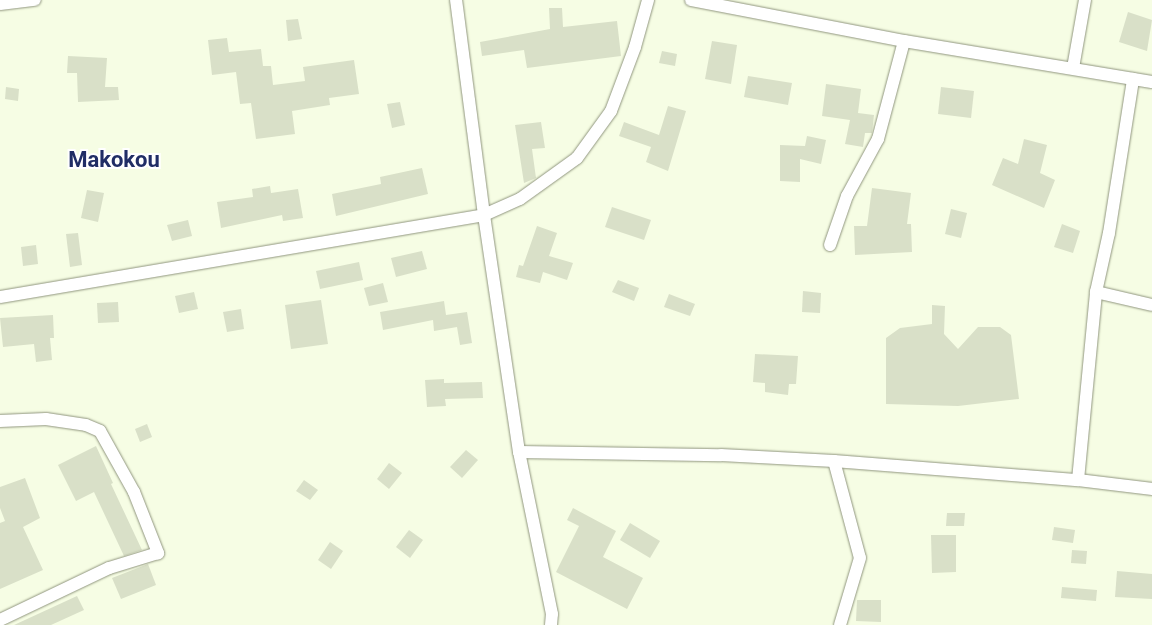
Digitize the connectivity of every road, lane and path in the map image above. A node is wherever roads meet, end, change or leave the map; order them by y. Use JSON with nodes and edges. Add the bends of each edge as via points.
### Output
{"nodes":[{"id":1,"x":35,"y":0,"type":"edge"},
{"id":2,"x":456,"y":0,"type":"edge"},
{"id":3,"x":648,"y":0,"type":"edge"},
{"id":4,"x":691,"y":0,"type":"edge"},
{"id":5,"x":1085,"y":0,"type":"edge"},
{"id":6,"x":0,"y":4,"type":"edge"},
{"id":7,"x":904,"y":42,"type":"junction"},
{"id":8,"x":1073,"y":68,"type":"junction"},
{"id":9,"x":1132,"y":79,"type":"junction"},
{"id":10,"x":1152,"y":82,"type":"edge"},
{"id":11,"x":484,"y":215,"type":"junction"},
{"id":12,"x":830,"y":245,"type":"dead end"},
{"id":13,"x":1096,"y":292,"type":"junction"},
{"id":14,"x":0,"y":297,"type":"edge"},
{"id":15,"x":1152,"y":305,"type":"edge"},
{"id":16,"x":0,"y":421,"type":"edge"},
{"id":17,"x":519,"y":452,"type":"junction"},
{"id":18,"x":834,"y":461,"type":"junction"},
{"id":19,"x":1078,"y":480,"type":"junction"},
{"id":20,"x":1152,"y":489,"type":"edge"},
{"id":21,"x":0,"y":620,"type":"edge"},
{"id":22,"x":551,"y":625,"type":"edge"},
{"id":23,"x":840,"y":625,"type":"edge"}],
"edges":[{"from":1,"to":6,"type":"street"},
{"from":2,"to":11,"type":"street"},
{"from":3,"to":11,"type":"street","via":[[635,47],[610,111],[576,158],[520,199]]},
{"from":4,"to":7,"type":"street"},
{"from":5,"to":8,"type":"street"},
{"from":7,"to":8,"type":"street"},
{"from":7,"to":12,"type":"street","via":[[878,139],[847,196]]},
{"from":8,"to":9,"type":"street"},
{"from":9,"to":10,"type":"street"},
{"from":9,"to":13,"type":"street","via":[[1109,233]]},
{"from":11,"to":14,"type":"street"},
{"from":11,"to":17,"type":"street"},
{"from":13,"to":15,"type":"street"},
{"from":13,"to":19,"type":"street"},
{"from":16,"to":21,"type":"street","via":[[46,419],[86,425],[100,431],[134,492],[158,553],[109,568]]},
{"from":17,"to":18,"type":"street","via":[[720,455]]},
{"from":17,"to":22,"type":"street","via":[[552,614]]},
{"from":18,"to":19,"type":"street"},
{"from":18,"to":23,"type":"street","via":[[860,558]]},
{"from":19,"to":20,"type":"street"}]}
